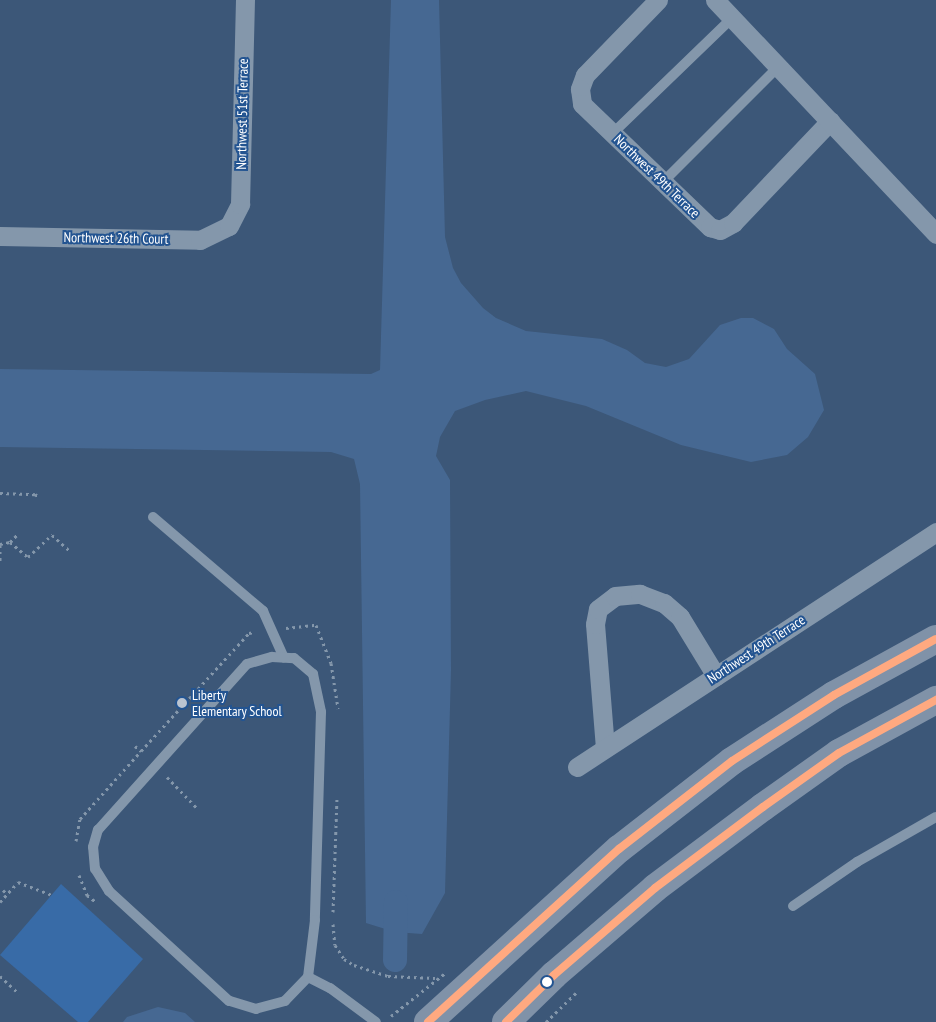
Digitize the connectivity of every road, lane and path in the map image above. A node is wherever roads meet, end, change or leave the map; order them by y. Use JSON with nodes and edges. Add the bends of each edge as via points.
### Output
{"nodes":[{"id":1,"x":245,"y":0,"type":"edge"},
{"id":2,"x":658,"y":0,"type":"edge"},
{"id":3,"x":715,"y":0,"type":"edge"},
{"id":4,"x":732,"y":18,"type":"junction"},
{"id":5,"x":778,"y":67,"type":"junction"},
{"id":6,"x":830,"y":122,"type":"junction"},
{"id":7,"x":613,"y":133,"type":"junction"},
{"id":8,"x":663,"y":182,"type":"junction"},
{"id":9,"x":229,"y":226,"type":"joint"},
{"id":10,"x":936,"y":234,"type":"edge"},
{"id":11,"x":0,"y":236,"type":"edge"},
{"id":12,"x":0,"y":494,"type":"edge"},
{"id":13,"x":40,"y":498,"type":"dead end"},
{"id":14,"x":153,"y":517,"type":"dead end"},
{"id":15,"x":936,"y":532,"type":"edge"},
{"id":16,"x":16,"y":535,"type":"dead end"},
{"id":17,"x":10,"y":542,"type":"junction"},
{"id":18,"x":0,"y":544,"type":"edge"},
{"id":19,"x":71,"y":552,"type":"dead end"},
{"id":20,"x":0,"y":562,"type":"edge"},
{"id":21,"x":936,"y":639,"type":"edge"},
{"id":22,"x":284,"y":658,"type":"junction"},
{"id":23,"x":716,"y":676,"type":"junction"},
{"id":24,"x":936,"y":700,"type":"edge"},
{"id":25,"x":135,"y":746,"type":"dead end"},
{"id":26,"x":605,"y":748,"type":"junction"},
{"id":27,"x":141,"y":751,"type":"junction"},
{"id":28,"x":156,"y":765,"type":"junction"},
{"id":29,"x":577,"y":766,"type":"dead end"},
{"id":30,"x":196,"y":807,"type":"dead end"},
{"id":31,"x":936,"y":816,"type":"edge"},
{"id":32,"x":77,"y":847,"type":"dead end"},
{"id":33,"x":78,"y":866,"type":"dead end"},
{"id":34,"x":3,"y":890,"type":"dead end"},
{"id":35,"x":7,"y":894,"type":"junction"},
{"id":36,"x":52,"y":895,"type":"dead end"},
{"id":37,"x":0,"y":902,"type":"edge"},
{"id":38,"x":793,"y":906,"type":"dead end"},
{"id":39,"x":102,"y":908,"type":"dead end"},
{"id":40,"x":0,"y":976,"type":"edge"},
{"id":41,"x":308,"y":977,"type":"junction"},
{"id":42,"x":578,"y":991,"type":"dead end"},
{"id":43,"x":19,"y":994,"type":"dead end"},
{"id":44,"x":376,"y":1022,"type":"edge"},
{"id":45,"x":428,"y":1022,"type":"edge"},
{"id":46,"x":506,"y":1022,"type":"edge"},
{"id":47,"x":546,"y":1022,"type":"edge"}],
"edges":[{"from":1,"to":9,"type":"street","name":"Northwest 51st Terrace","via":[[240,204]]},
{"from":2,"to":7,"type":"street","name":"Northwest 49th Terrace","via":[[585,75],[580,89],[582,104]]},
{"from":3,"to":4,"type":"street"},
{"from":4,"to":5,"type":"street"},
{"from":4,"to":7,"type":"lane"},
{"from":5,"to":6,"type":"street"},
{"from":5,"to":8,"type":"lane"},
{"from":6,"to":8,"type":"street","name":"Northwest 49th Terrace","via":[[733,223],[720,230],[710,227]]},
{"from":6,"to":10,"type":"street"},
{"from":7,"to":8,"type":"street","name":"Northwest 49th Terrace"},
{"from":9,"to":11,"type":"street","name":"Northwest 26th Court","via":[[200,240]]},
{"from":12,"to":13,"type":"path","via":[[36,494]]},
{"from":14,"to":22,"type":"lane","via":[[263,611]]},
{"from":15,"to":23,"type":"street","name":"Northwest 49th Terrace"},
{"from":16,"to":17,"type":"path"},
{"from":17,"to":18,"type":"path"},
{"from":17,"to":19,"type":"path","via":[[28,557],[52,535]]},
{"from":18,"to":20,"type":"path"},
{"from":21,"to":45,"type":"main road","via":[[834,695],[732,761],[618,849]]},
{"from":22,"to":28,"type":"lane","via":[[248,664]]},
{"from":22,"to":41,"type":"lane","via":[[294,658],[313,674],[322,712],[314,920]]},
{"from":23,"to":26,"type":"street","name":"Northwest 49th Terrace"},
{"from":23,"to":26,"type":"street","via":[[680,617],[664,604],[640,594],[615,596],[598,609],[595,624]]},
{"from":24,"to":46,"type":"main road","via":[[839,753],[763,807],[655,888],[554,975]]},
{"from":25,"to":27,"type":"path"},
{"from":26,"to":29,"type":"street","name":"Northwest 49th Terrace"},
{"from":27,"to":28,"type":"path"},
{"from":27,"to":32,"type":"path","via":[[80,819]]},
{"from":28,"to":30,"type":"path"},
{"from":28,"to":41,"type":"lane","via":[[98,830],[93,847],[95,869],[109,891],[229,1001],[256,1009],[285,1001]]},
{"from":31,"to":38,"type":"lane","via":[[858,862]]},
{"from":33,"to":39,"type":"path","via":[[79,881]]},
{"from":34,"to":35,"type":"path"},
{"from":35,"to":36,"type":"path","via":[[18,882]]},
{"from":35,"to":37,"type":"path"},
{"from":40,"to":43,"type":"path"},
{"from":41,"to":44,"type":"lane","via":[[330,988]]},
{"from":42,"to":47,"type":"path"}]}
